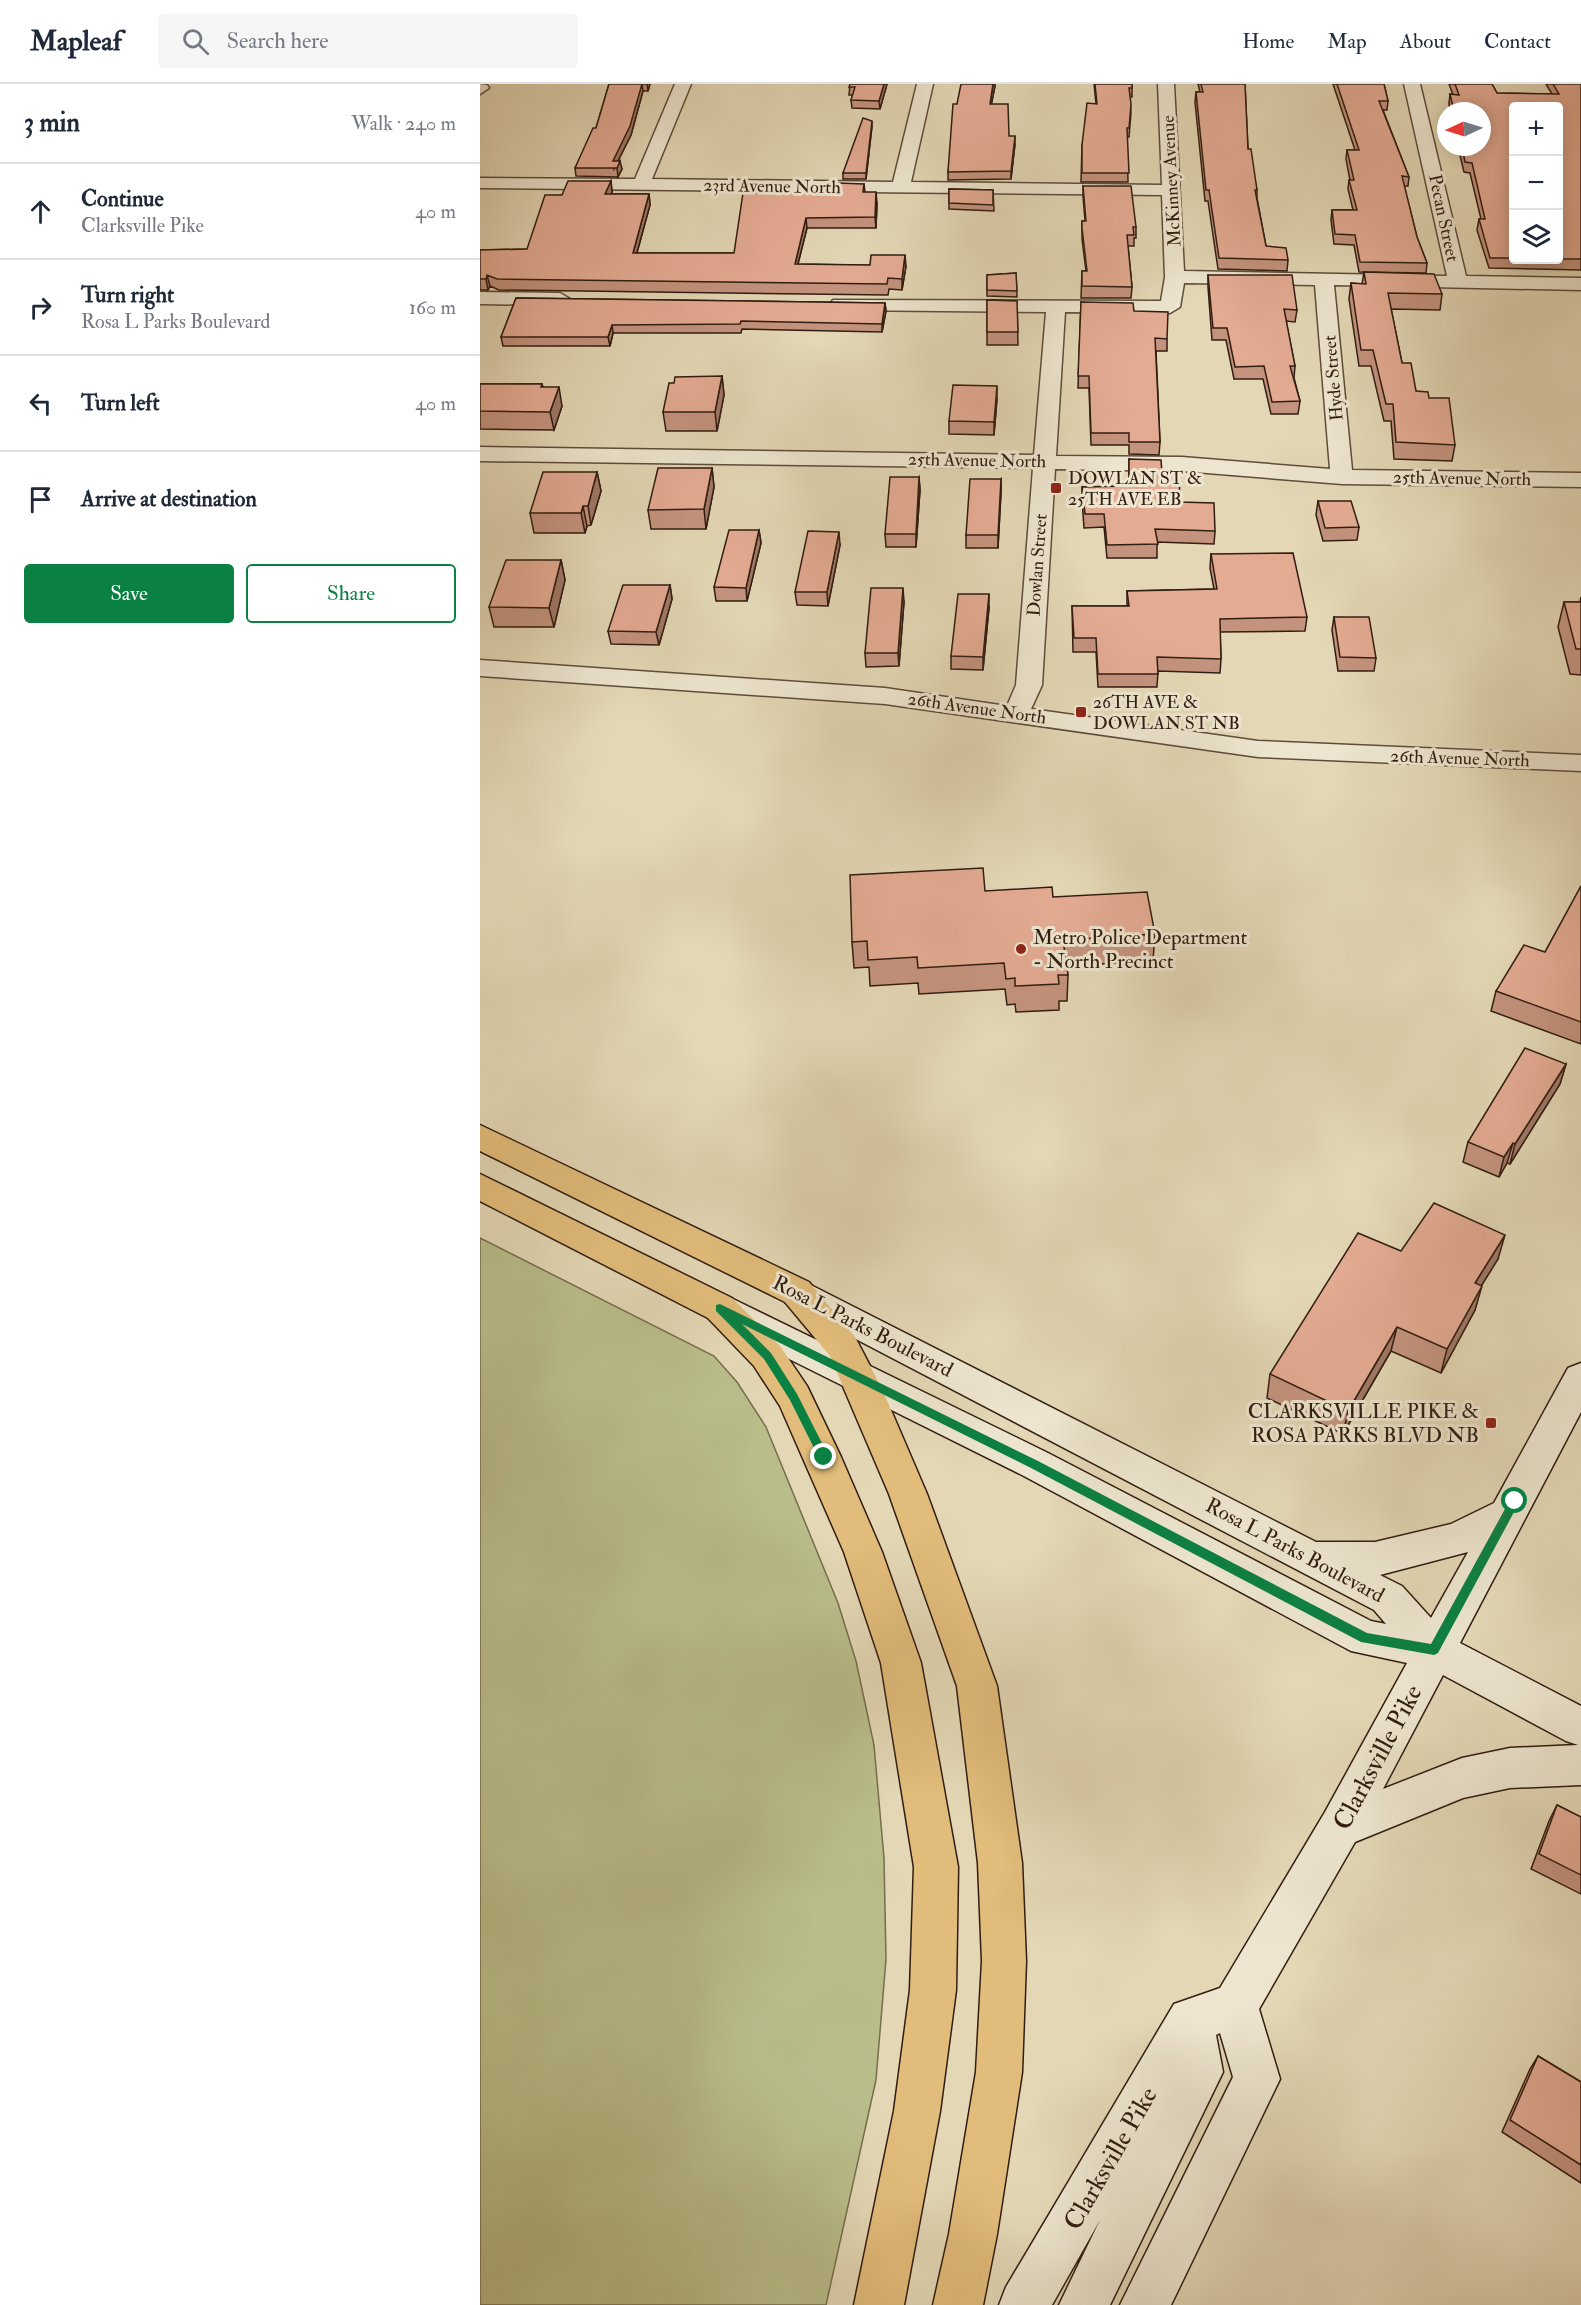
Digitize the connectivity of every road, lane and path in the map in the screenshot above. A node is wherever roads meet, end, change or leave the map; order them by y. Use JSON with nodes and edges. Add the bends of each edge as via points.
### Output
{"nodes":[{"id":1,"x":683,"y":84,"type":"edge"},
{"id":2,"x":925,"y":84,"type":"edge"},
{"id":3,"x":1166,"y":84,"type":"edge"},
{"id":4,"x":1412,"y":84,"type":"edge"},
{"id":5,"x":480,"y":183,"type":"edge"},
{"id":6,"x":641,"y":185,"type":"junction"},
{"id":7,"x":901,"y":188,"type":"junction"},
{"id":8,"x":1171,"y":190,"type":"junction"},
{"id":9,"x":1175,"y":278,"type":"junction"},
{"id":10,"x":1324,"y":280,"type":"junction"},
{"id":11,"x":1458,"y":282,"type":"junction"},
{"id":12,"x":1581,"y":284,"type":"edge"},
{"id":13,"x":480,"y":298,"type":"edge"},
{"id":14,"x":575,"y":300,"type":"edge"},
{"id":15,"x":822,"y":304,"type":"edge"},
{"id":16,"x":1056,"y":307,"type":"junction"},
{"id":17,"x":480,"y":454,"type":"edge"},
{"id":18,"x":1045,"y":461,"type":"junction"},
{"id":19,"x":1342,"y":477,"type":"junction"},
{"id":20,"x":1581,"y":480,"type":"edge"},
{"id":21,"x":480,"y":668,"type":"edge"},
{"id":22,"x":1016,"y":713,"type":"junction"},
{"id":23,"x":1581,"y":763,"type":"edge"},
{"id":24,"x":480,"y":1137,"type":"edge"},
{"id":25,"x":480,"y":1186,"type":"edge"},
{"id":26,"x":797,"y":1292,"type":"junction"},
{"id":27,"x":720,"y":1308,"type":"junction"},
{"id":28,"x":857,"y":1374,"type":"junction"},
{"id":29,"x":1581,"y":1378,"type":"edge"},
{"id":30,"x":1507,"y":1515,"type":"junction"},
{"id":31,"x":1313,"y":1558,"type":"junction"},
{"id":32,"x":1434,"y":1650,"type":"junction"},
{"id":33,"x":1581,"y":1728,"type":"edge"},
{"id":34,"x":1581,"y":1766,"type":"edge"},
{"id":35,"x":1340,"y":1827,"type":"junction"},
{"id":36,"x":1235,"y":2006,"type":"junction"},
{"id":37,"x":1190,"y":2020,"type":"junction"},
{"id":38,"x":879,"y":2305,"type":"edge"},
{"id":39,"x":958,"y":2305,"type":"edge"},
{"id":40,"x":1024,"y":2305,"type":"edge"},
{"id":41,"x":1084,"y":2305,"type":"edge"},
{"id":42,"x":1145,"y":2305,"type":"edge"}],
"edges":[{"from":1,"to":6,"type":"street"},
{"from":2,"to":7,"type":"street"},
{"from":3,"to":8,"type":"street","name":"McKinney Avenue"},
{"from":4,"to":11,"type":"street","name":"Pecan Street"},
{"from":5,"to":6,"type":"street","name":"23rd Avenue North"},
{"from":6,"to":7,"type":"street","name":"23rd Avenue North"},
{"from":7,"to":8,"type":"street","name":"23rd Avenue North"},
{"from":8,"to":9,"type":"street","name":"McKinney Avenue"},
{"from":9,"to":10,"type":"street"},
{"from":9,"to":16,"type":"street","name":"McKinney Avenue","via":[[1170,307]]},
{"from":10,"to":11,"type":"street"},
{"from":10,"to":19,"type":"street","name":"Hyde Street"},
{"from":11,"to":12,"type":"street"},
{"from":13,"to":14,"type":"street"},
{"from":15,"to":16,"type":"street"},
{"from":16,"to":18,"type":"street","name":"Dowlan Street"},
{"from":17,"to":18,"type":"street","name":"25th Avenue North"},
{"from":18,"to":19,"type":"street","name":"25th Avenue North","via":[[1190,465]]},
{"from":18,"to":22,"type":"street","name":"Dowlan Street","via":[[1029,685]]},
{"from":19,"to":20,"type":"street","name":"25th Avenue North"},
{"from":21,"to":22,"type":"street","name":"26th Avenue North","via":[[885,696]]},
{"from":22,"to":23,"type":"street","name":"26th Avenue North","via":[[1258,749]]},
{"from":24,"to":26,"type":"main road","name":"Rosa L Parks Boulevard"},
{"from":25,"to":27,"type":"main road"},
{"from":26,"to":28,"type":"main road","via":[[843,1347]]},
{"from":26,"to":31,"type":"street","name":"Rosa L Parks Boulevard"},
{"from":27,"to":28,"type":"street"},
{"from":27,"to":38,"type":"main road","via":[[767,1356],[794,1397],[824,1457],[863,1552],[901,1663],[936,1867],[933,1990],[917,2111]]},
{"from":28,"to":32,"type":"street","via":[[1365,1638]]},
{"from":28,"to":39,"type":"main road","via":[[908,1494],[977,1686],[1000,1863],[1004,1961],[999,2072]]},
{"from":29,"to":30,"type":"street","name":"Clarksville Pike"},
{"from":30,"to":31,"type":"street","via":[[1457,1539],[1376,1559]]},
{"from":30,"to":32,"type":"street","name":"Clarksville Pike"},
{"from":31,"to":32,"type":"street","name":"Rosa L Parks Boulevard","via":[[1388,1598]]},
{"from":32,"to":33,"type":"street"},
{"from":32,"to":35,"type":"street","name":"Clarksville Pike"},
{"from":34,"to":35,"type":"street","via":[[1510,1768],[1479,1774]]},
{"from":35,"to":36,"type":"street","name":"Clarksville Pike"},
{"from":36,"to":37,"type":"street"},
{"from":36,"to":42,"type":"street","via":[[1257,2079]]},
{"from":37,"to":40,"type":"street","name":"Clarksville Pike"},
{"from":37,"to":41,"type":"street","via":[[1200,2072]]}]}
